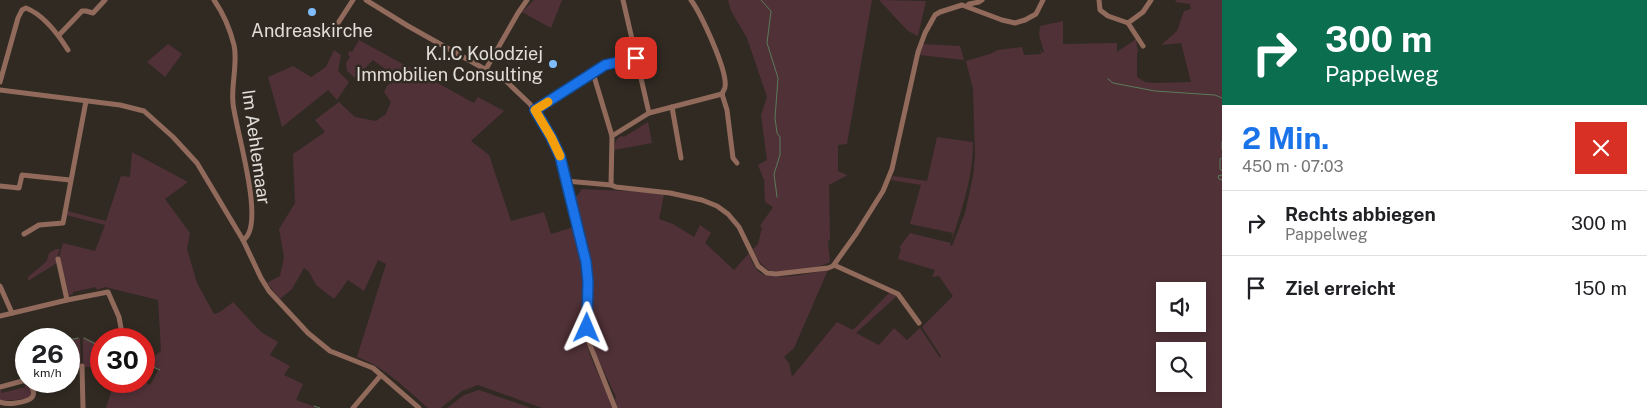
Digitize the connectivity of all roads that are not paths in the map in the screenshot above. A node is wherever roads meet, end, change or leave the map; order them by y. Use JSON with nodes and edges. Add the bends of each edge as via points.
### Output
{"nodes":[{"id":1,"x":105,"y":0,"type":"edge"},
{"id":2,"x":214,"y":0,"type":"edge"},
{"id":3,"x":353,"y":0,"type":"edge"},
{"id":4,"x":366,"y":0,"type":"edge"},
{"id":5,"x":526,"y":0,"type":"edge"},
{"id":6,"x":623,"y":0,"type":"edge"},
{"id":7,"x":692,"y":0,"type":"edge"},
{"id":8,"x":982,"y":0,"type":"edge"},
{"id":9,"x":1044,"y":0,"type":"edge"},
{"id":10,"x":1099,"y":0,"type":"edge"},
{"id":11,"x":1151,"y":0,"type":"edge"},
{"id":12,"x":967,"y":6,"type":"junction"},
{"id":13,"x":984,"y":13,"type":"junction"},
{"id":14,"x":1128,"y":23,"type":"junction"},
{"id":15,"x":59,"y":35,"type":"junction"},
{"id":16,"x":329,"y":37,"type":"dead end"},
{"id":17,"x":1143,"y":46,"type":"dead end"},
{"id":18,"x":68,"y":50,"type":"dead end"},
{"id":19,"x":636,"y":58,"type":"junction"},
{"id":20,"x":486,"y":69,"type":"junction"},
{"id":21,"x":594,"y":73,"type":"junction"},
{"id":22,"x":0,"y":82,"type":"edge"},
{"id":23,"x":0,"y":90,"type":"edge"},
{"id":24,"x":722,"y":94,"type":"junction"},
{"id":25,"x":86,"y":101,"type":"junction"},
{"id":26,"x":672,"y":107,"type":"junction"},
{"id":27,"x":535,"y":110,"type":"junction"},
{"id":28,"x":649,"y":113,"type":"junction"},
{"id":29,"x":612,"y":136,"type":"junction"},
{"id":30,"x":681,"y":158,"type":"dead end"},
{"id":31,"x":737,"y":163,"type":"dead end"},
{"id":32,"x":70,"y":180,"type":"junction"},
{"id":33,"x":566,"y":181,"type":"junction"},
{"id":34,"x":611,"y":184,"type":"junction"},
{"id":35,"x":0,"y":186,"type":"edge"},
{"id":36,"x":24,"y":234,"type":"dead end"},
{"id":37,"x":243,"y":240,"type":"junction"},
{"id":38,"x":58,"y":260,"type":"dead end"},
{"id":39,"x":834,"y":265,"type":"junction"},
{"id":40,"x":0,"y":286,"type":"edge"},
{"id":41,"x":67,"y":300,"type":"junction"},
{"id":42,"x":12,"y":313,"type":"junction"},
{"id":43,"x":0,"y":316,"type":"edge"},
{"id":44,"x":919,"y":323,"type":"dead end"},
{"id":45,"x":121,"y":328,"type":"edge"},
{"id":46,"x":82,"y":366,"type":"dead end"},
{"id":47,"x":381,"y":375,"type":"junction"},
{"id":48,"x":15,"y":383,"type":"edge"},
{"id":49,"x":0,"y":387,"type":"edge"},
{"id":50,"x":34,"y":393,"type":"edge"},
{"id":51,"x":0,"y":402,"type":"edge"},
{"id":52,"x":82,"y":408,"type":"edge"},
{"id":53,"x":353,"y":408,"type":"edge"},
{"id":54,"x":419,"y":408,"type":"edge"},
{"id":55,"x":615,"y":408,"type":"edge"}],
"edges":[{"from":1,"to":15,"type":"street","via":[[92,13],[82,11]]},
{"from":2,"to":37,"type":"street","name":"Im Aehlemaar","via":[[235,47],[233,108],[246,166],[252,218],[249,234]]},
{"from":3,"to":16,"type":"street"},
{"from":4,"to":20,"type":"street"},
{"from":5,"to":20,"type":"street"},
{"from":6,"to":19,"type":"street"},
{"from":7,"to":24,"type":"street","via":[[720,62],[725,86]]},
{"from":8,"to":12,"type":"street"},
{"from":8,"to":13,"type":"street"},
{"from":9,"to":13,"type":"street","via":[[1035,14],[1026,20],[1007,22]]},
{"from":10,"to":14,"type":"street","via":[[1100,10]]},
{"from":11,"to":14,"type":"street","via":[[1143,12]]},
{"from":12,"to":13,"type":"street"},
{"from":12,"to":39,"type":"street","via":[[940,12],[932,19],[918,52],[891,175]]},
{"from":14,"to":17,"type":"street"},
{"from":15,"to":18,"type":"street"},
{"from":15,"to":22,"type":"street","via":[[30,10],[22,10]]},
{"from":19,"to":21,"type":"street","via":[[605,65]]},
{"from":19,"to":28,"type":"street"},
{"from":20,"to":27,"type":"street","via":[[514,87]]},
{"from":21,"to":27,"type":"street"},
{"from":21,"to":29,"type":"street"},
{"from":23,"to":25,"type":"street"},
{"from":24,"to":26,"type":"street"},
{"from":24,"to":31,"type":"street","via":[[733,158]]},
{"from":25,"to":32,"type":"street"},
{"from":25,"to":37,"type":"street","via":[[144,111],[197,163]]},
{"from":26,"to":28,"type":"street"},
{"from":26,"to":30,"type":"street"},
{"from":27,"to":33,"type":"street","via":[[557,149]]},
{"from":28,"to":29,"type":"street"},
{"from":29,"to":34,"type":"street"},
{"from":32,"to":35,"type":"street","via":[[22,175],[19,188]]},
{"from":32,"to":36,"type":"street","via":[[63,223],[39,225]]},
{"from":33,"to":34,"type":"street"},
{"from":33,"to":55,"type":"street","via":[[586,262],[588,340]]},
{"from":34,"to":39,"type":"street","via":[[685,196],[706,201],[726,211],[738,225],[756,263],[767,274]]},
{"from":37,"to":47,"type":"street","via":[[269,291],[308,333],[330,351],[366,364]]},
{"from":38,"to":41,"type":"street"},
{"from":39,"to":44,"type":"street","via":[[898,294]]},
{"from":40,"to":42,"type":"street"},
{"from":41,"to":42,"type":"street"},
{"from":41,"to":45,"type":"street","via":[[108,292]]},
{"from":42,"to":43,"type":"street"},
{"from":46,"to":52,"type":"street"},
{"from":47,"to":53,"type":"street"},
{"from":47,"to":54,"type":"street"},
{"from":48,"to":49,"type":"street"},
{"from":50,"to":51,"type":"street","via":[[28,402]]}]}
